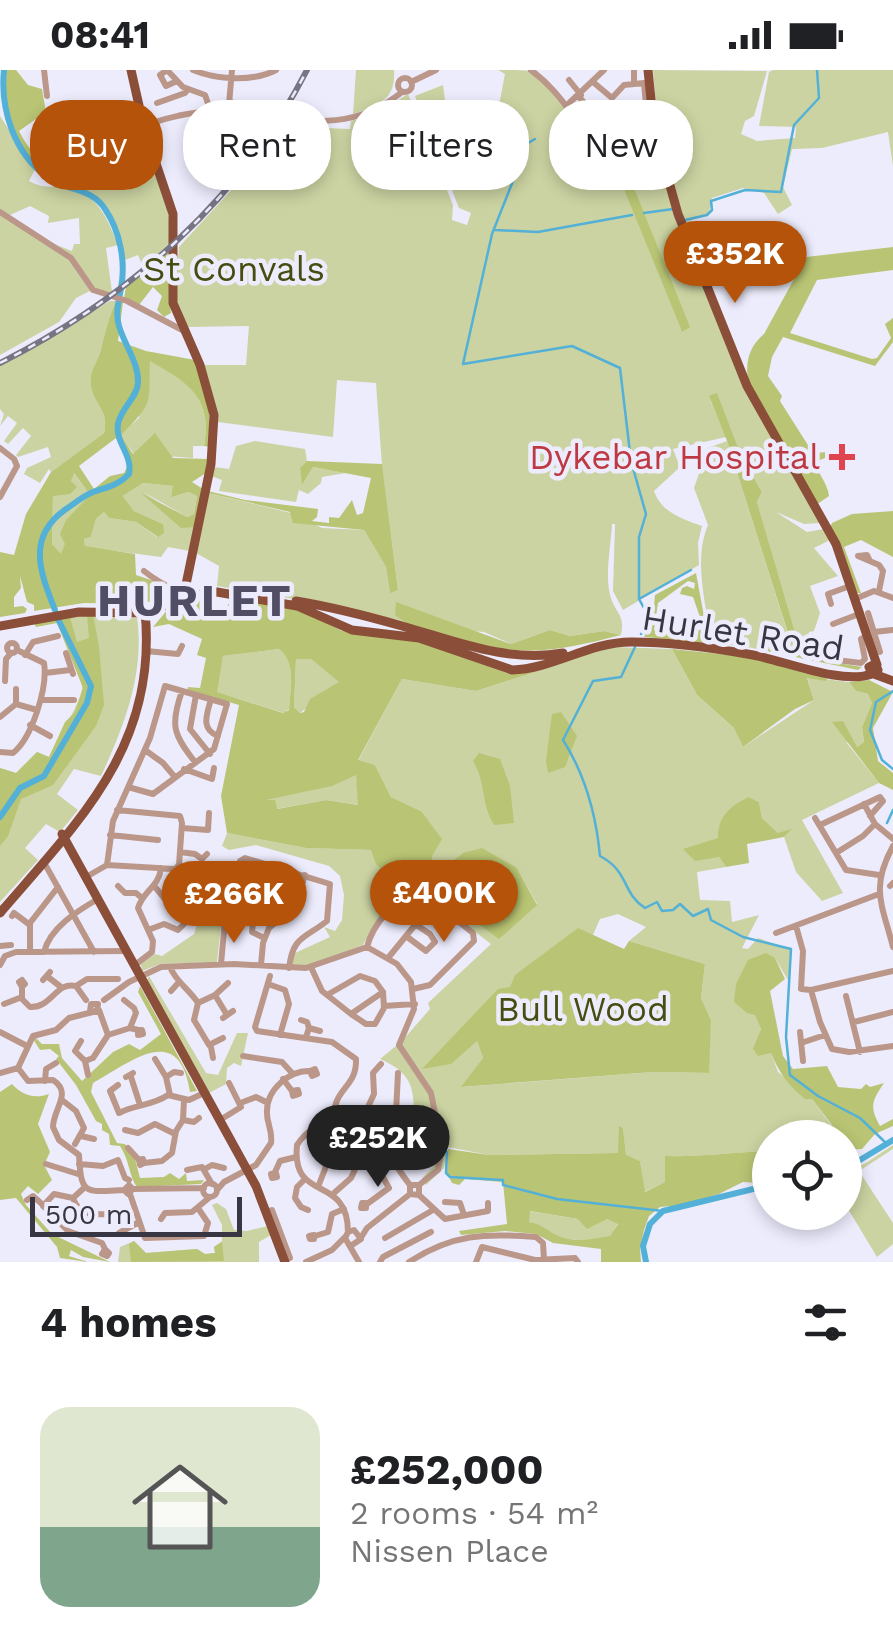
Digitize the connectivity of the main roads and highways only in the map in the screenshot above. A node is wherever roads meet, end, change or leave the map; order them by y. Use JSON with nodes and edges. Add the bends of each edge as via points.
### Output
{"nodes":[{"id":1,"x":131,"y":70,"type":"edge"},
{"id":2,"x":648,"y":70,"type":"edge"},
{"id":3,"x":184,"y":595,"type":"junction"},
{"id":4,"x":169,"y":603,"type":"junction"},
{"id":5,"x":142,"y":610,"type":"junction"},
{"id":6,"x":0,"y":624,"type":"edge"},
{"id":7,"x":145,"y":640,"type":"junction"},
{"id":8,"x":141,"y":665,"type":"junction"},
{"id":9,"x":873,"y":669,"type":"junction"},
{"id":10,"x":893,"y":679,"type":"edge"},
{"id":11,"x":64,"y":836,"type":"junction"},
{"id":12,"x":0,"y":910,"type":"edge"},
{"id":13,"x":289,"y":1255,"type":"edge"}],
"edges":[{"from":1,"to":3,"type":"main road","via":[[141,124],[171,203],[176,312],[215,424]]},
{"from":2,"to":9,"type":"main road","via":[[657,140],[678,214],[747,386],[869,616]]},
{"from":3,"to":4,"type":"main road","name":"Hurlet Road"},
{"from":3,"to":9,"type":"main road","name":"Hurlet Road","via":[[215,587],[300,602],[512,655],[559,654],[624,638],[747,650],[846,673]]},
{"from":3,"to":9,"type":"main road","name":"Hurlet Road","via":[[217,592],[297,606],[338,626],[418,638],[512,670],[631,642],[750,654],[851,678]]},
{"from":4,"to":5,"type":"main road","name":"Hurlet Road"},
{"from":4,"to":7,"type":"main road"},
{"from":5,"to":6,"type":"main road","name":"Hurlet Road","via":[[70,610]]},
{"from":5,"to":7,"type":"main road"},
{"from":7,"to":8,"type":"main road"},
{"from":7,"to":8,"type":"main road"},
{"from":8,"to":11,"type":"main road","via":[[120,747]]},
{"from":9,"to":10,"type":"main road","name":"Hurlet Road"},
{"from":11,"to":12,"type":"main road"},
{"from":11,"to":13,"type":"main road"}]}
